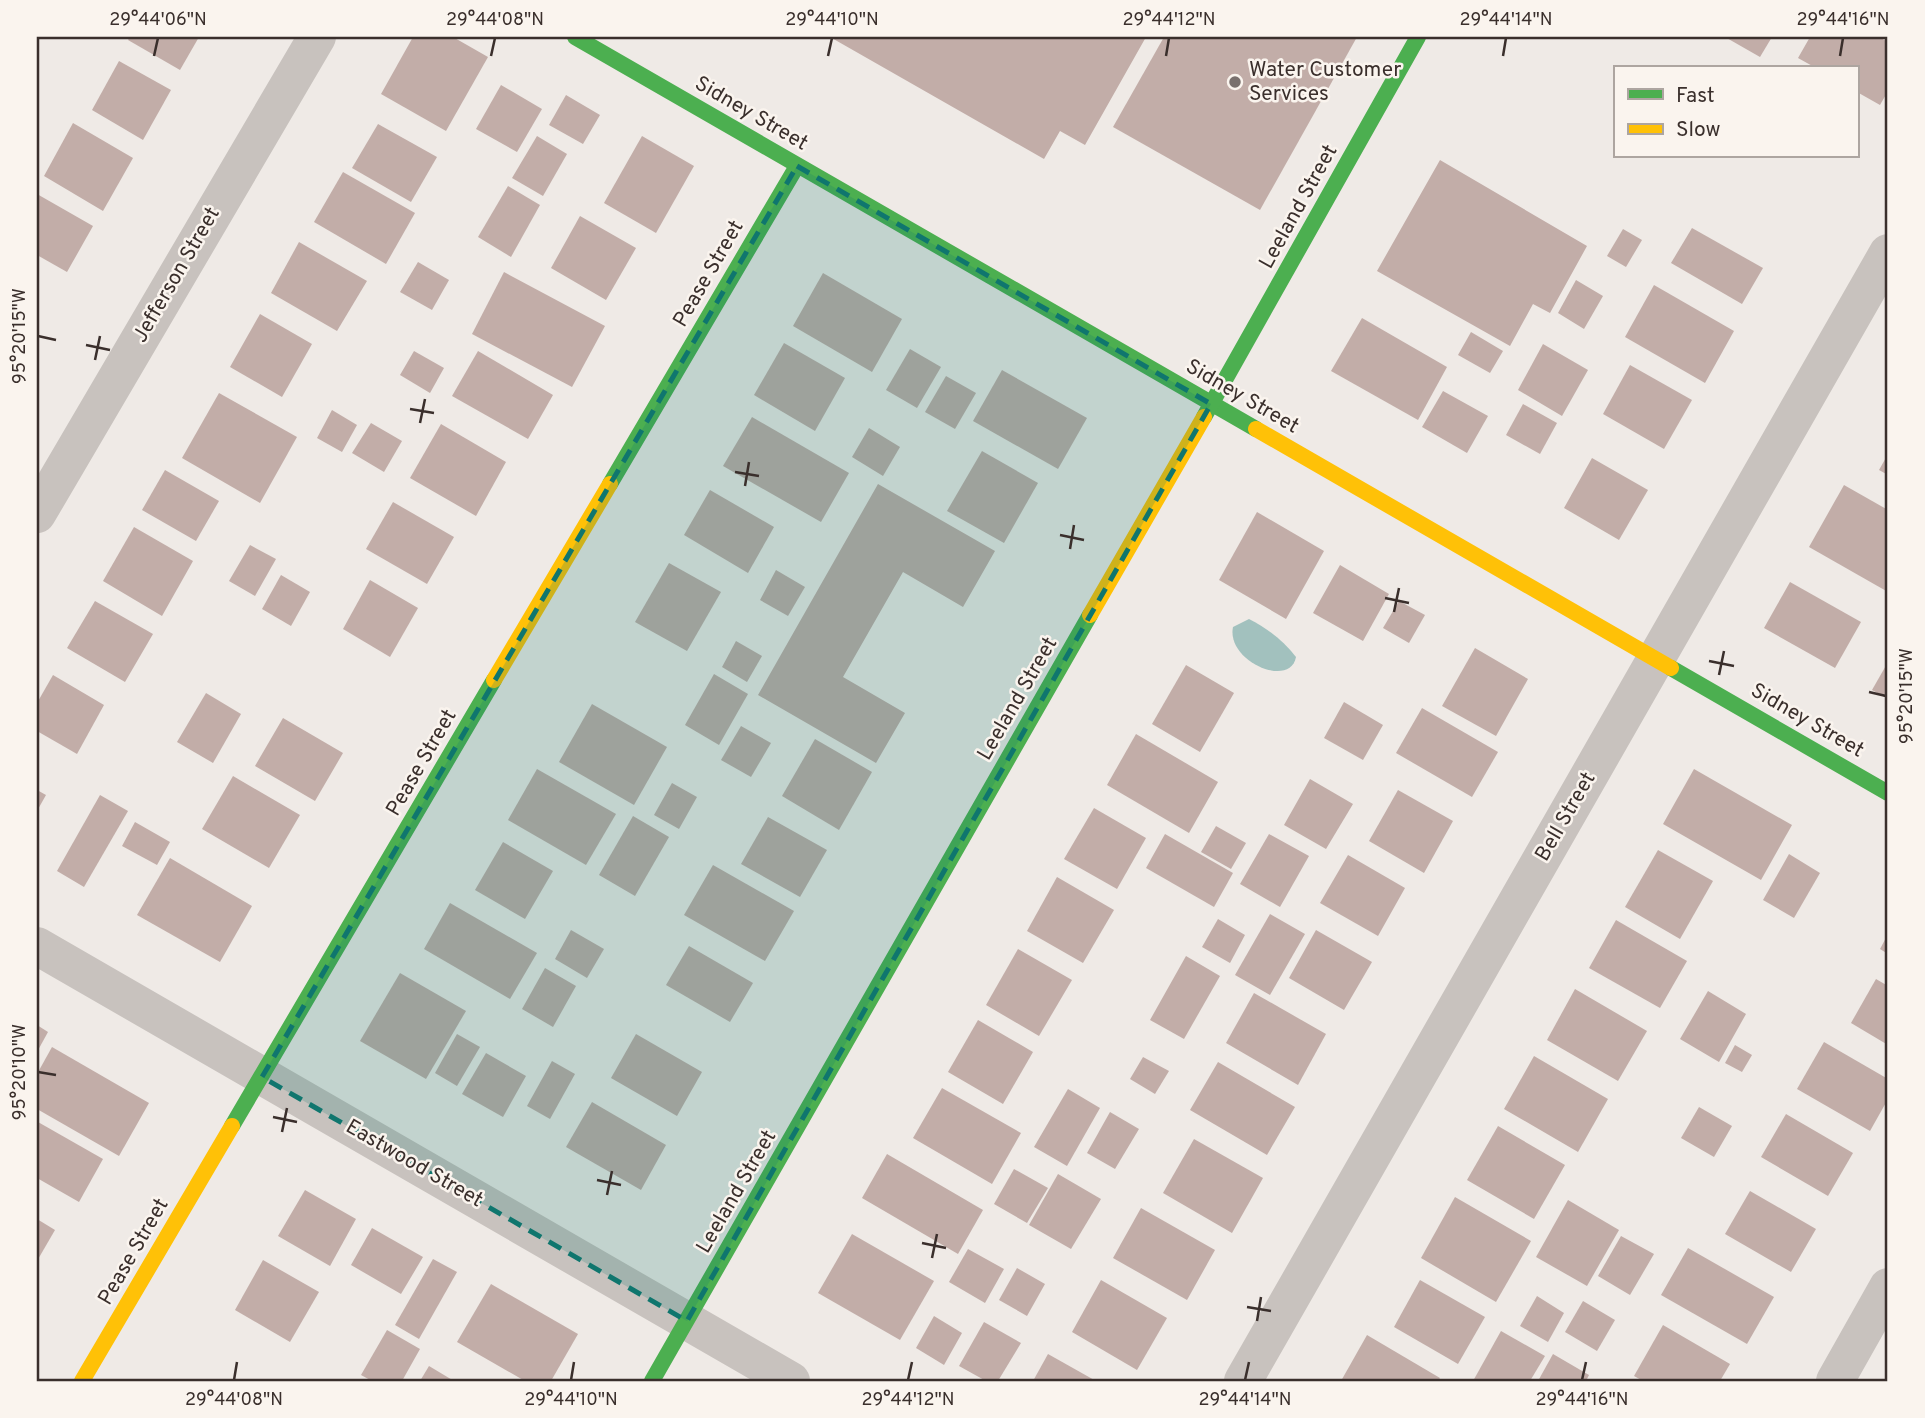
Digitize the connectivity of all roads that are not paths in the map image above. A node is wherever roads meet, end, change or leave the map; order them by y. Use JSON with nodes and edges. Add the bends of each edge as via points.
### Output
{"nodes":[{"id":1,"x":317,"y":37,"type":"edge"},
{"id":2,"x":575,"y":37,"type":"edge"},
{"id":3,"x":1418,"y":37,"type":"edge"},
{"id":4,"x":797,"y":166,"type":"junction"},
{"id":5,"x":1888,"y":253,"type":"edge"},
{"id":6,"x":1211,"y":404,"type":"junction"},
{"id":7,"x":37,"y":514,"type":"edge"},
{"id":8,"x":1657,"y":658,"type":"junction"},
{"id":9,"x":1888,"y":793,"type":"edge"},
{"id":10,"x":37,"y":946,"type":"edge"},
{"id":11,"x":262,"y":1076,"type":"junction"},
{"id":12,"x":1888,"y":1287,"type":"edge"},
{"id":13,"x":687,"y":1321,"type":"junction"},
{"id":14,"x":82,"y":1381,"type":"edge"},
{"id":15,"x":652,"y":1381,"type":"edge"},
{"id":16,"x":791,"y":1381,"type":"edge"},
{"id":17,"x":1243,"y":1381,"type":"edge"},
{"id":18,"x":1835,"y":1381,"type":"edge"}],
"edges":[{"from":1,"to":7,"type":"street","name":"Jefferson Street"},
{"from":2,"to":4,"type":"street","name":"Sidney Street"},
{"from":3,"to":6,"type":"street","name":"Leeland Street"},
{"from":4,"to":6,"type":"street","name":"Sidney Street"},
{"from":4,"to":11,"type":"street","name":"Pease Street"},
{"from":5,"to":8,"type":"street","name":"Bell Street"},
{"from":6,"to":8,"type":"street","name":"Sidney Street"},
{"from":6,"to":13,"type":"street","name":"Leeland Street"},
{"from":8,"to":9,"type":"street","name":"Sidney Street"},
{"from":8,"to":17,"type":"street","name":"Bell Street"},
{"from":10,"to":11,"type":"street","name":"Eastwood Street"},
{"from":11,"to":13,"type":"street","name":"Eastwood Street"},
{"from":11,"to":14,"type":"street","name":"Pease Street"},
{"from":12,"to":18,"type":"street"},
{"from":13,"to":15,"type":"street","name":"Leeland Street"},
{"from":13,"to":16,"type":"street","name":"Eastwood Street"}]}
